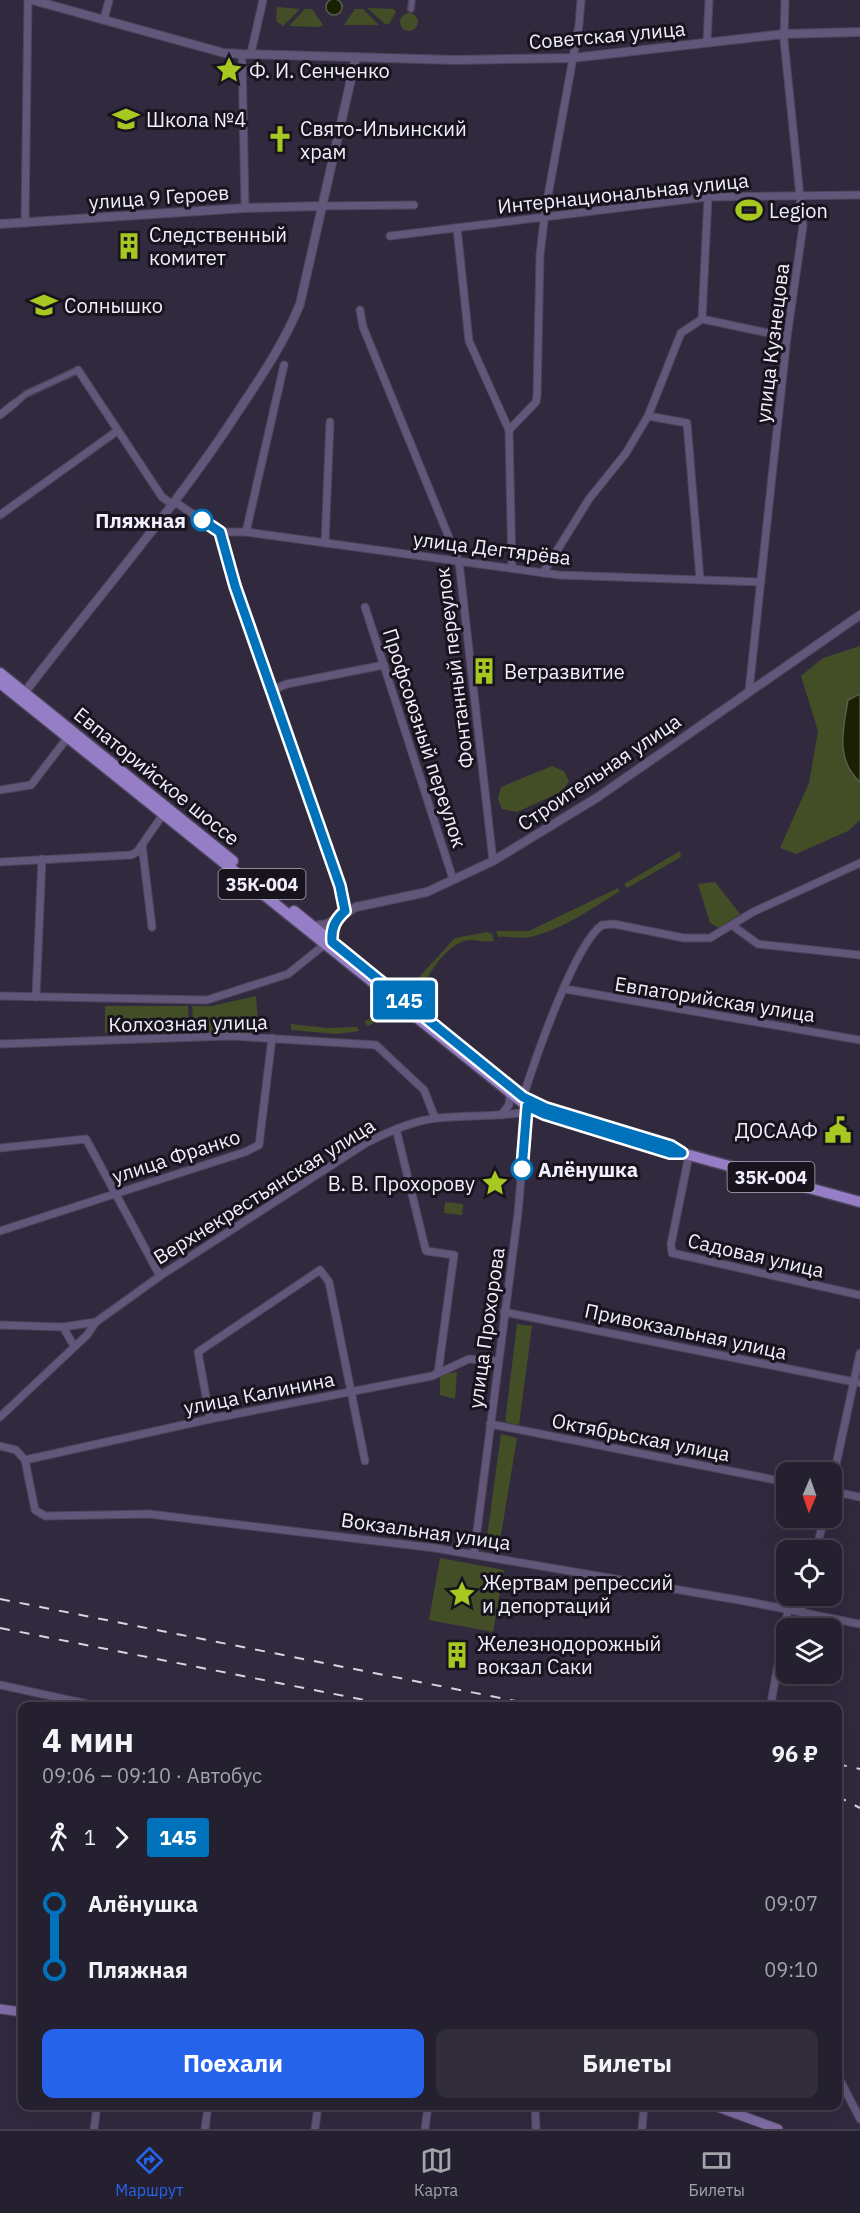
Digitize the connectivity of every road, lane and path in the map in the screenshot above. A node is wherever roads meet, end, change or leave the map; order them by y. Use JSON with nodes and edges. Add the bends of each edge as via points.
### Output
{"nodes":[{"id":1,"x":30,"y":0,"type":"edge"},
{"id":2,"x":110,"y":0,"type":"edge"},
{"id":3,"x":263,"y":0,"type":"edge"},
{"id":4,"x":412,"y":0,"type":"edge"},
{"id":5,"x":581,"y":0,"type":"edge"},
{"id":6,"x":709,"y":0,"type":"edge"},
{"id":7,"x":785,"y":0,"type":"edge"},
{"id":8,"x":411,"y":9,"type":"dead end"},
{"id":9,"x":104,"y":19,"type":"junction"},
{"id":10,"x":860,"y":32,"type":"edge"},
{"id":11,"x":784,"y":34,"type":"junction"},
{"id":12,"x":707,"y":43,"type":"junction"},
{"id":13,"x":247,"y":53,"type":"junction"},
{"id":14,"x":356,"y":57,"type":"junction"},
{"id":15,"x":572,"y":58,"type":"junction"},
{"id":16,"x":801,"y":194,"type":"junction"},
{"id":17,"x":860,"y":195,"type":"edge"},
{"id":18,"x":708,"y":197,"type":"junction"},
{"id":19,"x":414,"y":205,"type":"dead end"},
{"id":20,"x":321,"y":206,"type":"junction"},
{"id":21,"x":245,"y":208,"type":"junction"},
{"id":22,"x":544,"y":218,"type":"junction"},
{"id":23,"x":25,"y":223,"type":"junction"},
{"id":24,"x":0,"y":224,"type":"edge"},
{"id":25,"x":457,"y":228,"type":"junction"},
{"id":26,"x":390,"y":236,"type":"dead end"},
{"id":27,"x":360,"y":310,"type":"dead end"},
{"id":28,"x":702,"y":319,"type":"junction"},
{"id":29,"x":787,"y":337,"type":"junction"},
{"id":30,"x":284,"y":365,"type":"dead end"},
{"id":31,"x":78,"y":370,"type":"joint"},
{"id":32,"x":15,"y":403,"type":"joint"},
{"id":33,"x":0,"y":415,"type":"edge"},
{"id":34,"x":648,"y":416,"type":"junction"},
{"id":35,"x":330,"y":422,"type":"dead end"},
{"id":36,"x":509,"y":430,"type":"junction"},
{"id":37,"x":117,"y":431,"type":"junction"},
{"id":38,"x":174,"y":504,"type":"junction"},
{"id":39,"x":0,"y":515,"type":"edge"},
{"id":40,"x":220,"y":532,"type":"junction"},
{"id":41,"x":246,"y":532,"type":"junction"},
{"id":42,"x":325,"y":543,"type":"junction"},
{"id":43,"x":459,"y":562,"type":"junction"},
{"id":44,"x":512,"y":568,"type":"junction"},
{"id":45,"x":543,"y":573,"type":"junction"},
{"id":46,"x":700,"y":579,"type":"junction"},
{"id":47,"x":761,"y":582,"type":"junction"},
{"id":48,"x":365,"y":607,"type":"dead end"},
{"id":49,"x":860,"y":615,"type":"edge"},
{"id":50,"x":384,"y":665,"type":"junction"},
{"id":51,"x":0,"y":673,"type":"edge"},
{"id":52,"x":0,"y":683,"type":"edge"},
{"id":53,"x":270,"y":691,"type":"junction"},
{"id":54,"x":749,"y":691,"type":"junction"},
{"id":55,"x":26,"y":692,"type":"junction"},
{"id":56,"x":68,"y":736,"type":"junction"},
{"id":57,"x":0,"y":790,"type":"edge"},
{"id":58,"x":164,"y":813,"type":"junction"},
{"id":59,"x":142,"y":845,"type":"junction"},
{"id":60,"x":42,"y":859,"type":"junction"},
{"id":61,"x":493,"y":861,"type":"junction"},
{"id":62,"x":0,"y":862,"type":"edge"},
{"id":63,"x":860,"y":863,"type":"edge"},
{"id":64,"x":453,"y":879,"type":"junction"},
{"id":65,"x":345,"y":911,"type":"junction"},
{"id":66,"x":337,"y":918,"type":"junction"},
{"id":67,"x":314,"y":926,"type":"junction"},
{"id":68,"x":734,"y":926,"type":"junction"},
{"id":69,"x":152,"y":927,"type":"dead end"},
{"id":70,"x":328,"y":943,"type":"junction"},
{"id":71,"x":860,"y":955,"type":"edge"},
{"id":72,"x":565,"y":989,"type":"junction"},
{"id":73,"x":0,"y":996,"type":"edge"},
{"id":74,"x":36,"y":997,"type":"junction"},
{"id":75,"x":269,"y":1038,"type":"junction"},
{"id":76,"x":860,"y":1040,"type":"edge"},
{"id":77,"x":0,"y":1044,"type":"edge"},
{"id":78,"x":510,"y":1093,"type":"junction"},
{"id":79,"x":525,"y":1105,"type":"junction"},
{"id":80,"x":499,"y":1116,"type":"junction"},
{"id":81,"x":435,"y":1118,"type":"junction"},
{"id":82,"x":396,"y":1128,"type":"junction"},
{"id":83,"x":0,"y":1148,"type":"edge"},
{"id":84,"x":686,"y":1154,"type":"junction"},
{"id":85,"x":115,"y":1193,"type":"junction"},
{"id":86,"x":860,"y":1202,"type":"edge"},
{"id":87,"x":0,"y":1232,"type":"edge"},
{"id":88,"x":160,"y":1276,"type":"junction"},
{"id":89,"x":860,"y":1295,"type":"edge"},
{"id":90,"x":504,"y":1312,"type":"junction"},
{"id":91,"x":96,"y":1322,"type":"junction"},
{"id":92,"x":0,"y":1324,"type":"edge"},
{"id":93,"x":63,"y":1327,"type":"junction"},
{"id":94,"x":74,"y":1346,"type":"junction"},
{"id":95,"x":860,"y":1353,"type":"edge"},
{"id":96,"x":498,"y":1361,"type":"junction"},
{"id":97,"x":438,"y":1373,"type":"junction"},
{"id":98,"x":856,"y":1383,"type":"edge"},
{"id":99,"x":351,"y":1392,"type":"junction"},
{"id":100,"x":0,"y":1417,"type":"edge"},
{"id":101,"x":210,"y":1419,"type":"junction"},
{"id":102,"x":489,"y":1424,"type":"junction"},
{"id":103,"x":0,"y":1446,"type":"edge"},
{"id":104,"x":25,"y":1460,"type":"junction"},
{"id":105,"x":365,"y":1461,"type":"dead end"},
{"id":106,"x":837,"y":1462,"type":"edge"},
{"id":107,"x":776,"y":1480,"type":"edge"},
{"id":108,"x":842,"y":1492,"type":"edge"},
{"id":109,"x":860,"y":1497,"type":"edge"},
{"id":110,"x":474,"y":1554,"type":"junction"},
{"id":111,"x":802,"y":1606,"type":"edge"},
{"id":112,"x":788,"y":1610,"type":"junction"},
{"id":113,"x":801,"y":1612,"type":"junction"},
{"id":114,"x":860,"y":1624,"type":"edge"},
{"id":115,"x":0,"y":1685,"type":"edge"},
{"id":116,"x":78,"y":1702,"type":"edge"},
{"id":117,"x":771,"y":1702,"type":"dead end"},
{"id":118,"x":0,"y":2009,"type":"edge"},
{"id":119,"x":18,"y":2011,"type":"edge"},
{"id":120,"x":842,"y":2084,"type":"edge"},
{"id":121,"x":96,"y":2110,"type":"edge"},
{"id":122,"x":207,"y":2110,"type":"edge"},
{"id":123,"x":317,"y":2110,"type":"edge"},
{"id":124,"x":427,"y":2110,"type":"edge"},
{"id":125,"x":535,"y":2110,"type":"edge"},
{"id":126,"x":644,"y":2110,"type":"edge"},
{"id":127,"x":727,"y":2110,"type":"edge"},
{"id":128,"x":860,"y":2120,"type":"edge"},
{"id":129,"x":94,"y":2129,"type":"edge"},
{"id":130,"x":205,"y":2129,"type":"edge"},
{"id":131,"x":315,"y":2129,"type":"edge"},
{"id":132,"x":424,"y":2129,"type":"edge"},
{"id":133,"x":536,"y":2129,"type":"edge"},
{"id":134,"x":642,"y":2129,"type":"edge"},
{"id":135,"x":778,"y":2129,"type":"edge"}],
"edges":[{"from":1,"to":9,"type":"street","name":"Советская улица"},
{"from":1,"to":23,"type":"street"},
{"from":2,"to":9,"type":"street"},
{"from":3,"to":13,"type":"street"},
{"from":4,"to":8,"type":"street"},
{"from":5,"to":15,"type":"street"},
{"from":6,"to":12,"type":"street"},
{"from":7,"to":11,"type":"street","name":"улица Кузнецова"},
{"from":9,"to":13,"type":"street","name":"Советская улица","via":[[224,53]]},
{"from":10,"to":11,"type":"street","name":"Советская улица"},
{"from":11,"to":12,"type":"street","name":"Советская улица"},
{"from":11,"to":16,"type":"street","name":"улица Кузнецова"},
{"from":12,"to":15,"type":"street","name":"Советская улица"},
{"from":13,"to":14,"type":"street","name":"Советская улица"},
{"from":13,"to":21,"type":"street"},
{"from":14,"to":15,"type":"street","name":"Советская улица"},
{"from":14,"to":20,"type":"street"},
{"from":15,"to":22,"type":"street"},
{"from":16,"to":17,"type":"street","name":"Интернациональная улица"},
{"from":16,"to":18,"type":"street","name":"Интернациональная улица"},
{"from":16,"to":29,"type":"street","name":"улица Кузнецова","via":[[802,241]]},
{"from":18,"to":22,"type":"street","name":"Интернациональная улица"},
{"from":18,"to":28,"type":"street"},
{"from":19,"to":20,"type":"street"},
{"from":20,"to":21,"type":"street","name":"улица 9 Героев"},
{"from":20,"to":38,"type":"street","via":[[300,304],[286,337]]},
{"from":21,"to":23,"type":"street","name":"улица 9 Героев"},
{"from":22,"to":25,"type":"street","name":"Интернациональная улица"},
{"from":22,"to":36,"type":"street","via":[[537,396],[536,402]]},
{"from":23,"to":24,"type":"street","name":"улица 9 Героев"},
{"from":25,"to":26,"type":"street","name":"Интернациональная улица"},
{"from":25,"to":36,"type":"street","via":[[469,342]]},
{"from":27,"to":43,"type":"street","name":"Фонтанный переулок","via":[[363,327]]},
{"from":28,"to":29,"type":"street"},
{"from":28,"to":34,"type":"street","via":[[681,333]]},
{"from":29,"to":47,"type":"street","name":"улица Кузнецова"},
{"from":30,"to":41,"type":"street"},
{"from":31,"to":32,"type":"street"},
{"from":31,"to":37,"type":"street"},
{"from":32,"to":33,"type":"street"},
{"from":34,"to":45,"type":"street"},
{"from":34,"to":46,"type":"street","via":[[687,423]]},
{"from":35,"to":42,"type":"street"},
{"from":36,"to":44,"type":"street"},
{"from":37,"to":38,"type":"street","via":[[162,496]]},
{"from":37,"to":39,"type":"street"},
{"from":38,"to":40,"type":"street"},
{"from":38,"to":55,"type":"street"},
{"from":40,"to":41,"type":"street","name":"улица Дегтярёва"},
{"from":40,"to":53,"type":"street"},
{"from":41,"to":42,"type":"street","name":"улица Дегтярёва"},
{"from":42,"to":43,"type":"street","name":"улица Дегтярёва"},
{"from":43,"to":44,"type":"street","name":"улица Дегтярёва"},
{"from":43,"to":61,"type":"street","name":"Фонтанный переулок"},
{"from":44,"to":45,"type":"street","name":"улица Дегтярёва"},
{"from":45,"to":46,"type":"street","name":"улица Дегтярёва"},
{"from":46,"to":47,"type":"street","name":"улица Дегтярёва"},
{"from":47,"to":54,"type":"street","name":"улица Кузнецова"},
{"from":48,"to":50,"type":"street","name":"Профсоюзный переулок"},
{"from":49,"to":54,"type":"street","name":"Строительная улица"},
{"from":50,"to":53,"type":"street","via":[[287,684]]},
{"from":50,"to":64,"type":"street","name":"Профсоюзный переулок"},
{"from":51,"to":55,"type":"main road","name":"Евпаторийское шоссе","number":"35К-004"},
{"from":52,"to":56,"type":"main road","name":"Евпаторийское шоссе","number":"35К-004"},
{"from":53,"to":65,"type":"street","via":[[327,845]]},
{"from":54,"to":61,"type":"street","name":"Строительная улица","via":[[598,797]]},
{"from":55,"to":67,"type":"main road","name":"Евпаторийское шоссе","number":"35К-004"},
{"from":56,"to":57,"type":"street","via":[[31,785]]},
{"from":56,"to":58,"type":"main road","name":"Евпаторийское шоссе","number":"35К-004"},
{"from":58,"to":59,"type":"street"},
{"from":58,"to":70,"type":"main road","name":"Евпаторийское шоссе","number":"35К-004"},
{"from":59,"to":60,"type":"street","via":[[131,855]]},
{"from":59,"to":69,"type":"street"},
{"from":60,"to":62,"type":"street"},
{"from":60,"to":74,"type":"street"},
{"from":61,"to":64,"type":"street","name":"Строительная улица"},
{"from":63,"to":68,"type":"street","via":[[753,912]]},
{"from":64,"to":65,"type":"street","name":"Строительная улица","via":[[427,892]]},
{"from":65,"to":66,"type":"street","name":"Строительная улица"},
{"from":66,"to":67,"type":"street","name":"Строительная улица"},
{"from":66,"to":70,"type":"street"},
{"from":67,"to":70,"type":"main road","name":"Евпаторийское шоссе","number":"35К-004"},
{"from":68,"to":71,"type":"street","via":[[758,944]]},
{"from":68,"to":72,"type":"street","name":"улица Прохорова","via":[[716,936],[699,939],[602,925],[587,940]]},
{"from":70,"to":74,"type":"street","name":"Колхозная улица","via":[[288,974],[207,1000]]},
{"from":70,"to":78,"type":"main road","name":"Евпаторийское шоссе","number":"35К-004"},
{"from":70,"to":79,"type":"main road","name":"Евпаторийское шоссе","number":"35К-004"},
{"from":72,"to":76,"type":"street","name":"Евпаторийская улица"},
{"from":72,"to":79,"type":"street","name":"улица Прохорова"},
{"from":73,"to":74,"type":"street","name":"Колхозная улица"},
{"from":75,"to":77,"type":"street","name":"Колхозная улица"},
{"from":75,"to":81,"type":"street","name":"Колхозная улица","via":[[376,1045],[424,1090]]},
{"from":75,"to":85,"type":"street","name":"улица Франко","via":[[259,1145]]},
{"from":78,"to":79,"type":"main road","name":"Евпаторийское шоссе","number":"35К-004"},
{"from":78,"to":80,"type":"street","via":[[508,1109]]},
{"from":79,"to":80,"type":"street","name":"Верхнекрестьянская улица"},
{"from":79,"to":84,"type":"main road","name":"Евпаторийское шоссе","number":"35К-004","via":[[671,1146]]},
{"from":79,"to":90,"type":"street","name":"улица Прохорова","via":[[518,1213]]},
{"from":80,"to":81,"type":"street","name":"Верхнекрестьянская улица"},
{"from":81,"to":82,"type":"street","name":"Верхнекрестьянская улица"},
{"from":82,"to":88,"type":"street","name":"Верхнекрестьянская улица","via":[[366,1143]]},
{"from":82,"to":97,"type":"street","via":[[426,1251],[454,1255]]},
{"from":83,"to":85,"type":"street","via":[[86,1139]]},
{"from":84,"to":86,"type":"main road","name":"Евпаторийское шоссе","number":"35К-004"},
{"from":84,"to":89,"type":"street","name":"Садовая улица","via":[[672,1252]]},
{"from":85,"to":87,"type":"street","name":"улица Франко"},
{"from":85,"to":88,"type":"street"},
{"from":88,"to":91,"type":"street","name":"Верхнекрестьянская улица"},
{"from":90,"to":96,"type":"street","name":"улица Прохорова"},
{"from":90,"to":98,"type":"street","name":"Привокзальная улица"},
{"from":91,"to":93,"type":"street","name":"Верхнекрестьянская улица"},
{"from":91,"to":94,"type":"street","name":"Верхнекрестьянская улица"},
{"from":92,"to":93,"type":"street","name":"Верхнекрестьянская улица"},
{"from":93,"to":94,"type":"street"},
{"from":94,"to":100,"type":"street","name":"Верхнекрестьянская улица"},
{"from":95,"to":98,"type":"street"},
{"from":96,"to":97,"type":"street","name":"улица Калинина","via":[[469,1359]]},
{"from":96,"to":102,"type":"street","name":"улица Прохорова"},
{"from":97,"to":99,"type":"street","name":"улица Калинина"},
{"from":98,"to":106,"type":"street"},
{"from":99,"to":101,"type":"street","name":"улица Калинина"},
{"from":99,"to":101,"type":"street","via":[[329,1282],[320,1270],[198,1352]]},
{"from":99,"to":105,"type":"street"},
{"from":101,"to":104,"type":"street","name":"улица Калинина"},
{"from":102,"to":107,"type":"street","name":"Октябрьская улица"},
{"from":102,"to":110,"type":"street","name":"улица Прохорова"},
{"from":103,"to":104,"type":"street","via":[[16,1450]]},
{"from":104,"to":110,"type":"street","name":"Вокзальная улица","via":[[35,1510],[45,1516],[149,1514]]},
{"from":108,"to":109,"type":"street"},
{"from":110,"to":112,"type":"street","name":"Вокзальная улица"},
{"from":111,"to":113,"type":"street"},
{"from":112,"to":113,"type":"street","name":"Вокзальная улица"},
{"from":112,"to":117,"type":"street"},
{"from":113,"to":114,"type":"street","name":"Вокзальная улица"},
{"from":115,"to":116,"type":"street"},
{"from":118,"to":119,"type":"main road"},
{"from":120,"to":128,"type":"street"},
{"from":121,"to":129,"type":"street"},
{"from":122,"to":130,"type":"street"},
{"from":123,"to":131,"type":"street"},
{"from":124,"to":132,"type":"street"},
{"from":125,"to":133,"type":"street"},
{"from":126,"to":134,"type":"street"},
{"from":127,"to":135,"type":"main road"}]}
